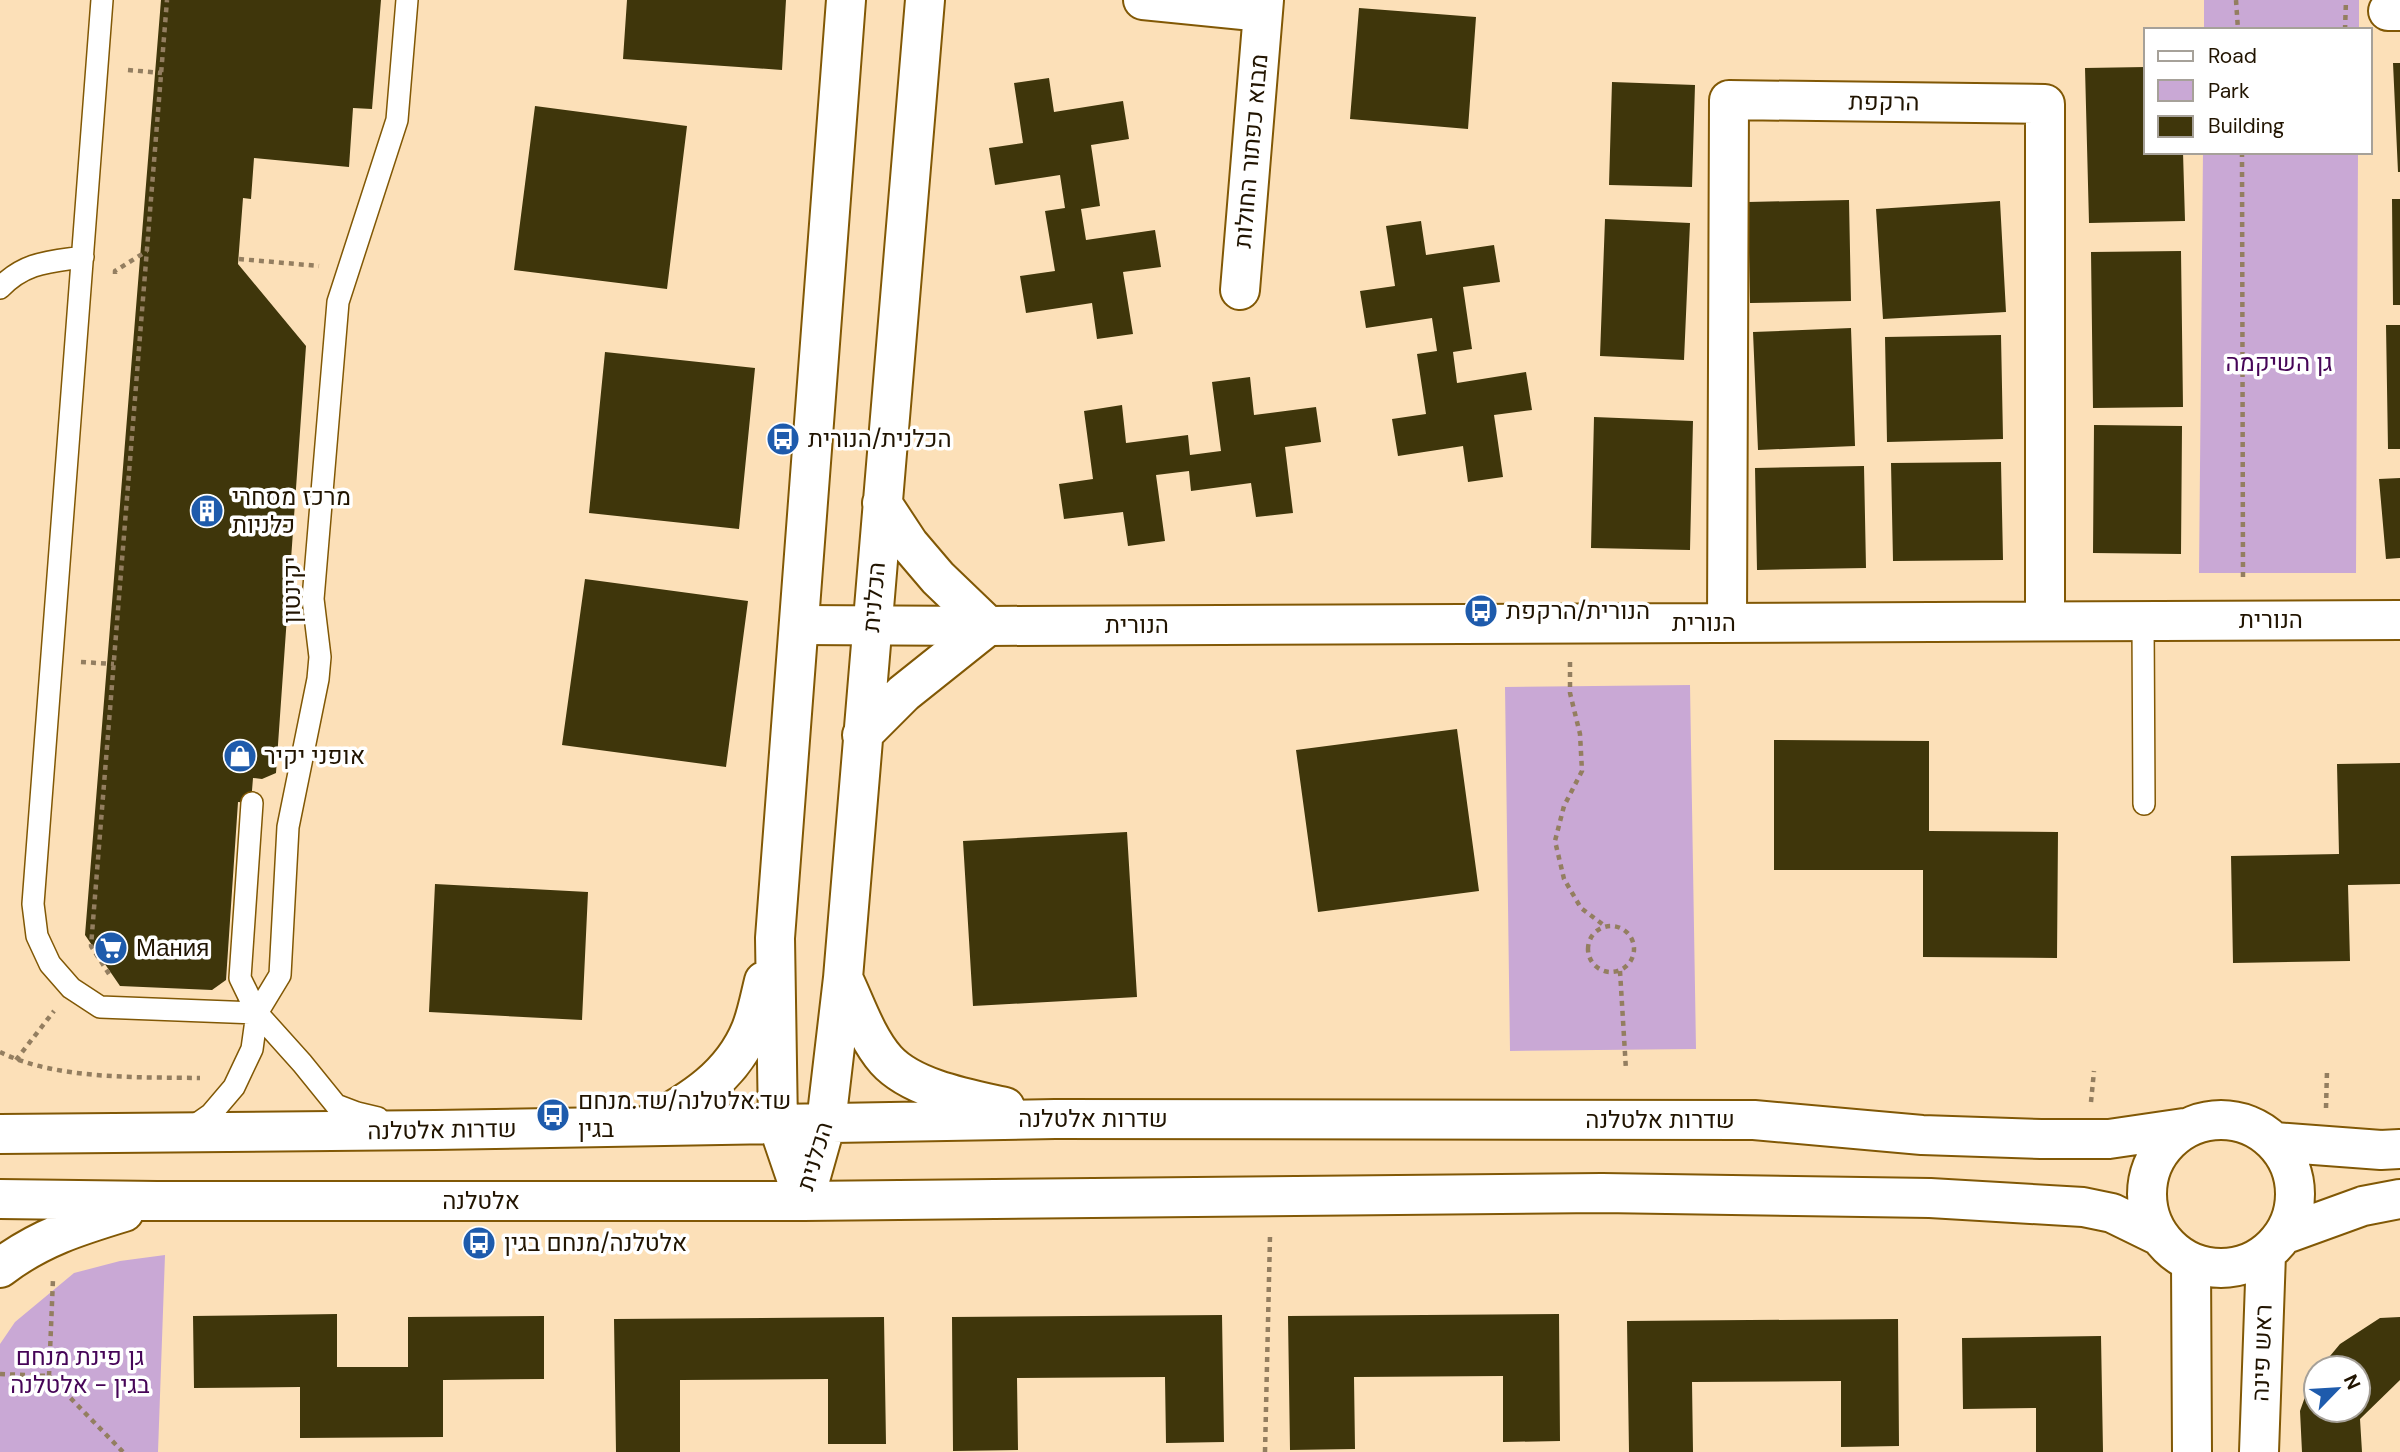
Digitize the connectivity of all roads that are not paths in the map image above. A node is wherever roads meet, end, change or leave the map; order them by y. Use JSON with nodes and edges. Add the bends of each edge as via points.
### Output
{"nodes":[{"id":1,"x":102,"y":0,"type":"edge"},
{"id":2,"x":407,"y":0,"type":"edge"},
{"id":3,"x":846,"y":0,"type":"edge"},
{"id":4,"x":925,"y":0,"type":"edge"},
{"id":5,"x":1143,"y":0,"type":"edge"},
{"id":6,"x":1263,"y":6,"type":"edge"},
{"id":7,"x":83,"y":257,"type":"junction"},
{"id":8,"x":0,"y":288,"type":"edge"},
{"id":9,"x":1240,"y":290,"type":"dead end"},
{"id":10,"x":882,"y":503,"type":"junction"},
{"id":11,"x":2400,"y":620,"type":"edge"},
{"id":12,"x":2045,"y":621,"type":"junction"},
{"id":13,"x":2143,"y":621,"type":"junction"},
{"id":14,"x":1727,"y":623,"type":"junction"},
{"id":15,"x":799,"y":625,"type":"junction"},
{"id":16,"x":871,"y":625,"type":"junction"},
{"id":17,"x":988,"y":626,"type":"junction"},
{"id":18,"x":862,"y":736,"type":"junction"},
{"id":19,"x":252,"y":803,"type":"dead end"},
{"id":20,"x":2144,"y":804,"type":"dead end"},
{"id":21,"x":775,"y":938,"type":"junction"},
{"id":22,"x":843,"y":978,"type":"junction"},
{"id":23,"x":257,"y":1013,"type":"junction"},
{"id":24,"x":1055,"y":1119,"type":"junction"},
{"id":25,"x":826,"y":1123,"type":"junction"},
{"id":26,"x":778,"y":1125,"type":"junction"},
{"id":27,"x":643,"y":1127,"type":"junction"},
{"id":28,"x":2184,"y":1128,"type":"junction"},
{"id":29,"x":435,"y":1130,"type":"junction"},
{"id":30,"x":183,"y":1133,"type":"junction"},
{"id":31,"x":0,"y":1134,"type":"edge"},
{"id":32,"x":2275,"y":1142,"type":"junction"},
{"id":33,"x":2400,"y":1149,"type":"edge"},
{"id":34,"x":0,"y":1199,"type":"edge"},
{"id":35,"x":2400,"y":1199,"type":"edge"},
{"id":36,"x":157,"y":1201,"type":"junction"},
{"id":37,"x":804,"y":1201,"type":"junction"},
{"id":38,"x":2159,"y":1236,"type":"junction"},
{"id":39,"x":2274,"y":1244,"type":"junction"},
{"id":40,"x":2191,"y":1262,"type":"junction"},
{"id":41,"x":0,"y":1268,"type":"edge"},
{"id":42,"x":2192,"y":1452,"type":"edge"},
{"id":43,"x":2259,"y":1452,"type":"edge"}],
"edges":[{"from":1,"to":7,"type":"lane"},
{"from":2,"to":23,"type":"lane","name":"יקינטון","via":[[397,120],[338,302],[313,599],[318,679],[288,827],[280,975]]},
{"from":3,"to":15,"type":"street","name":"הכלנית"},
{"from":4,"to":10,"type":"street","name":"הכלנית"},
{"from":5,"to":6,"type":"street","name":"מבוא כפתור החולות"},
{"from":6,"to":9,"type":"street","name":"מבוא כפתור החולות"},
{"from":7,"to":8,"type":"lane","via":[[29,265]]},
{"from":7,"to":23,"type":"lane","via":[[33,904],[37,936],[50,964],[71,988],[100,1007]]},
{"from":10,"to":16,"type":"street","name":"הכלנית"},
{"from":10,"to":17,"type":"street","via":[[938,578]]},
{"from":11,"to":13,"type":"street","name":"הנורית"},
{"from":12,"to":13,"type":"street","name":"הנורית"},
{"from":12,"to":14,"type":"street","name":"הנורית"},
{"from":12,"to":14,"type":"street","name":"הרקפת","via":[[2045,104],[1729,100]]},
{"from":13,"to":20,"type":"lane"},
{"from":14,"to":17,"type":"street","name":"הנורית"},
{"from":15,"to":16,"type":"street","name":"הנורית"},
{"from":15,"to":21,"type":"street","name":"הכלנית"},
{"from":16,"to":17,"type":"street","name":"הנורית"},
{"from":16,"to":18,"type":"street","name":"הכלנית"},
{"from":17,"to":18,"type":"street","via":[[904,693]]},
{"from":18,"to":22,"type":"street","name":"הכלנית"},
{"from":19,"to":23,"type":"lane","via":[[240,978]]},
{"from":21,"to":26,"type":"street","name":"הכלנית"},
{"from":21,"to":27,"type":"street","via":[[751,1029],[727,1069],[688,1104]]},
{"from":22,"to":24,"type":"street","via":[[868,1032],[899,1071],[972,1100]]},
{"from":22,"to":25,"type":"street","name":"הכלנית"},
{"from":23,"to":29,"type":"lane","via":[[336,1105]]},
{"from":23,"to":30,"type":"lane","via":[[252,1049],[234,1087],[211,1114]]},
{"from":24,"to":25,"type":"street","name":"שדרות אלטלנה"},
{"from":24,"to":28,"type":"street","name":"שדרות אלטלנה","via":[[1754,1120],[1922,1135],[2041,1139],[2109,1139]]},
{"from":25,"to":26,"type":"street","name":"שדרות אלטלנה"},
{"from":25,"to":37,"type":"street","name":"הכלנית"},
{"from":26,"to":27,"type":"street","name":"שדרות אלטלנה"},
{"from":26,"to":37,"type":"street","name":"הכלנית"},
{"from":27,"to":29,"type":"street","name":"שדרות אלטלנה"},
{"from":28,"to":32,"type":"street","via":[[2207,1120],[2232,1120],[2255,1127]]},
{"from":28,"to":38,"type":"street","via":[[2165,1144],[2152,1165],[2146,1189],[2148,1213]]},
{"from":29,"to":30,"type":"street","name":"שדרות אלטלנה"},
{"from":30,"to":31,"type":"street","name":"שדרות אלטלנה"},
{"from":32,"to":33,"type":"street"},
{"from":32,"to":39,"type":"street","via":[[2294,1177],[2295,1197],[2292,1217]]},
{"from":34,"to":36,"type":"street"},
{"from":35,"to":39,"type":"street","via":[[2352,1210]]},
{"from":36,"to":37,"type":"street","name":"אלטלנה"},
{"from":36,"to":41,"type":"street","via":[[62,1231]]},
{"from":37,"to":38,"type":"street","via":[[1602,1194],[1930,1198],[2083,1207],[2112,1213]]},
{"from":38,"to":40,"type":"street"},
{"from":39,"to":40,"type":"street","via":[[2249,1263],[2230,1268]]},
{"from":39,"to":43,"type":"street","name":"ראש פינה"},
{"from":40,"to":42,"type":"street"}]}
